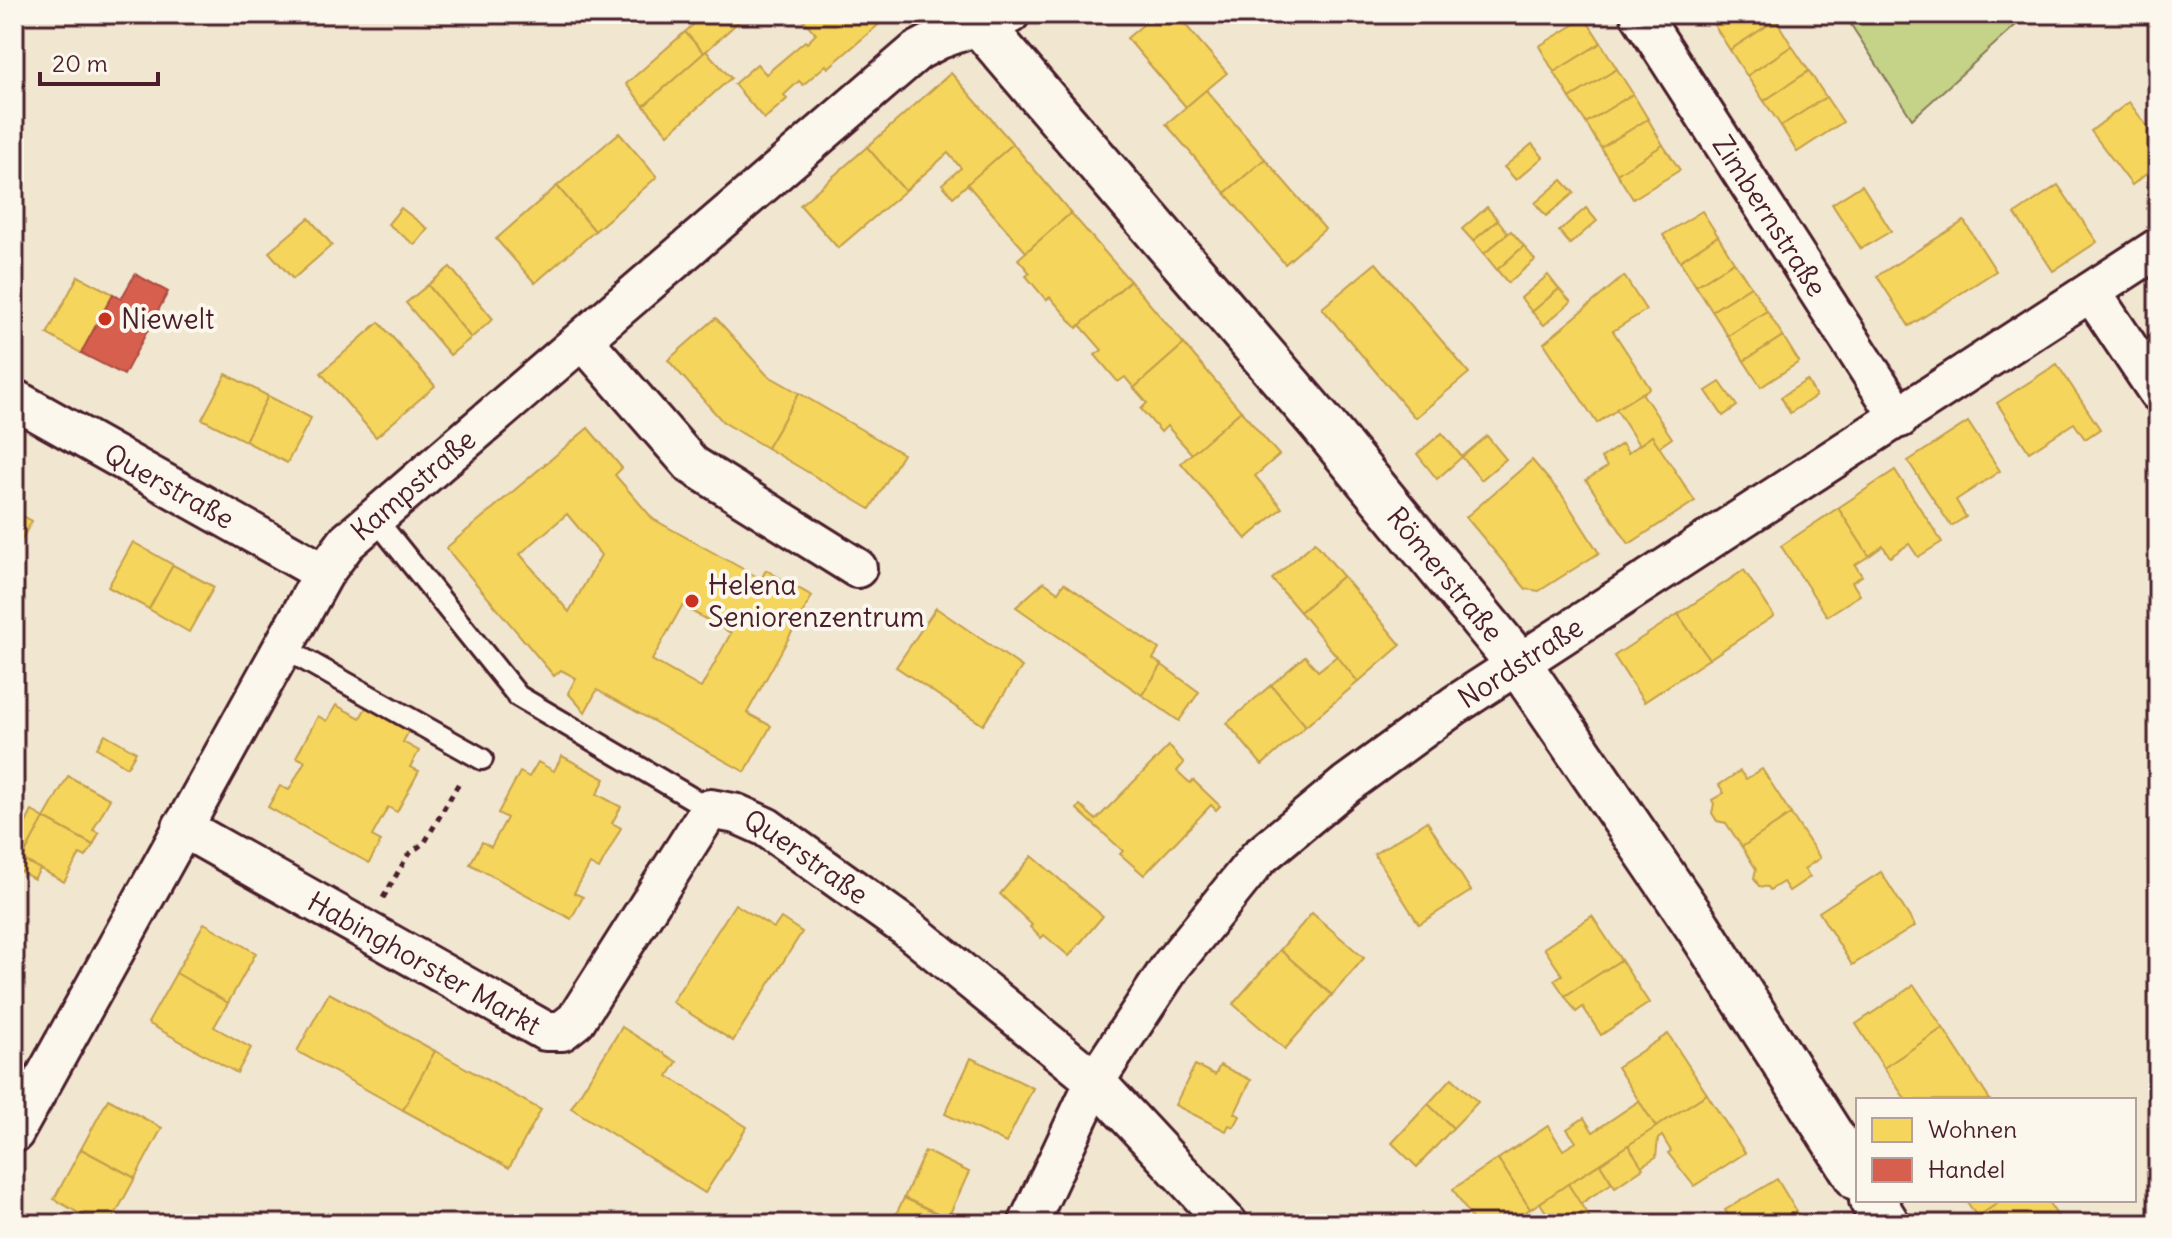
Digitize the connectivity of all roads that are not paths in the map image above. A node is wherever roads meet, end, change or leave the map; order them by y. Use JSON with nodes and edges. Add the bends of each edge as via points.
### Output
{"nodes":[{"id":1,"x":1640,"y":14,"type":"edge"},
{"id":2,"x":987,"y":18,"type":"edge"},
{"id":3,"x":2158,"y":248,"type":"edge"},
{"id":4,"x":2091,"y":292,"type":"junction"},
{"id":5,"x":584,"y":341,"type":"junction"},
{"id":6,"x":2158,"y":392,"type":"edge"},
{"id":7,"x":14,"y":399,"type":"edge"},
{"id":8,"x":1900,"y":418,"type":"junction"},
{"id":9,"x":374,"y":517,"type":"junction"},
{"id":10,"x":857,"y":568,"type":"dead end"},
{"id":11,"x":324,"y":573,"type":"junction"},
{"id":12,"x":282,"y":647,"type":"junction"},
{"id":13,"x":1518,"y":663,"type":"junction"},
{"id":14,"x":478,"y":757,"type":"road end"},
{"id":15,"x":710,"y":809,"type":"junction"},
{"id":16,"x":182,"y":827,"type":"junction"},
{"id":17,"x":1095,"y":1081,"type":"junction"},
{"id":18,"x":14,"y":1133,"type":"edge"},
{"id":19,"x":1856,"y":1175,"type":"edge"},
{"id":20,"x":1873,"y":1202,"type":"edge"},
{"id":21,"x":1028,"y":1224,"type":"edge"},
{"id":22,"x":1228,"y":1224,"type":"edge"},
{"id":23,"x":1887,"y":1224,"type":"edge"}],
"edges":[{"from":1,"to":8,"type":"street","name":"Zimbernstraße"},
{"from":2,"to":5,"type":"street","name":"Kampstraße","via":[[917,51]]},
{"from":2,"to":13,"type":"main road","name":"Römerstraße"},
{"from":3,"to":4,"type":"street","name":"Nordstraße"},
{"from":4,"to":6,"type":"street"},
{"from":4,"to":8,"type":"street","name":"Nordstraße"},
{"from":5,"to":9,"type":"street","name":"Kampstraße"},
{"from":5,"to":10,"type":"street","via":[[692,465]]},
{"from":7,"to":11,"type":"street","name":"Querstraße"},
{"from":8,"to":13,"type":"street","name":"Nordstraße"},
{"from":9,"to":11,"type":"street","name":"Kampstraße"},
{"from":9,"to":15,"type":"lane","name":"Querstraße","via":[[518,696]]},
{"from":11,"to":12,"type":"street","name":"Kampstraße"},
{"from":12,"to":14,"type":"lane"},
{"from":12,"to":16,"type":"street","name":"Kampstraße"},
{"from":13,"to":17,"type":"street","name":"Nordstraße","via":[[1347,784],[1258,858],[1171,966]]},
{"from":13,"to":19,"type":"main road","name":"Römerstraße","via":[[1698,927]]},
{"from":15,"to":16,"type":"street","name":"Habinghorster Markt","via":[[576,1020],[562,1031],[545,1031]]},
{"from":15,"to":17,"type":"street","name":"Querstraße","via":[[737,814],[778,836],[906,927]]},
{"from":16,"to":18,"type":"street","name":"Kampstraße"},
{"from":17,"to":21,"type":"street","name":"Nordstraße"},
{"from":17,"to":22,"type":"street","name":"Querstraße"},
{"from":20,"to":23,"type":"main road"}]}
